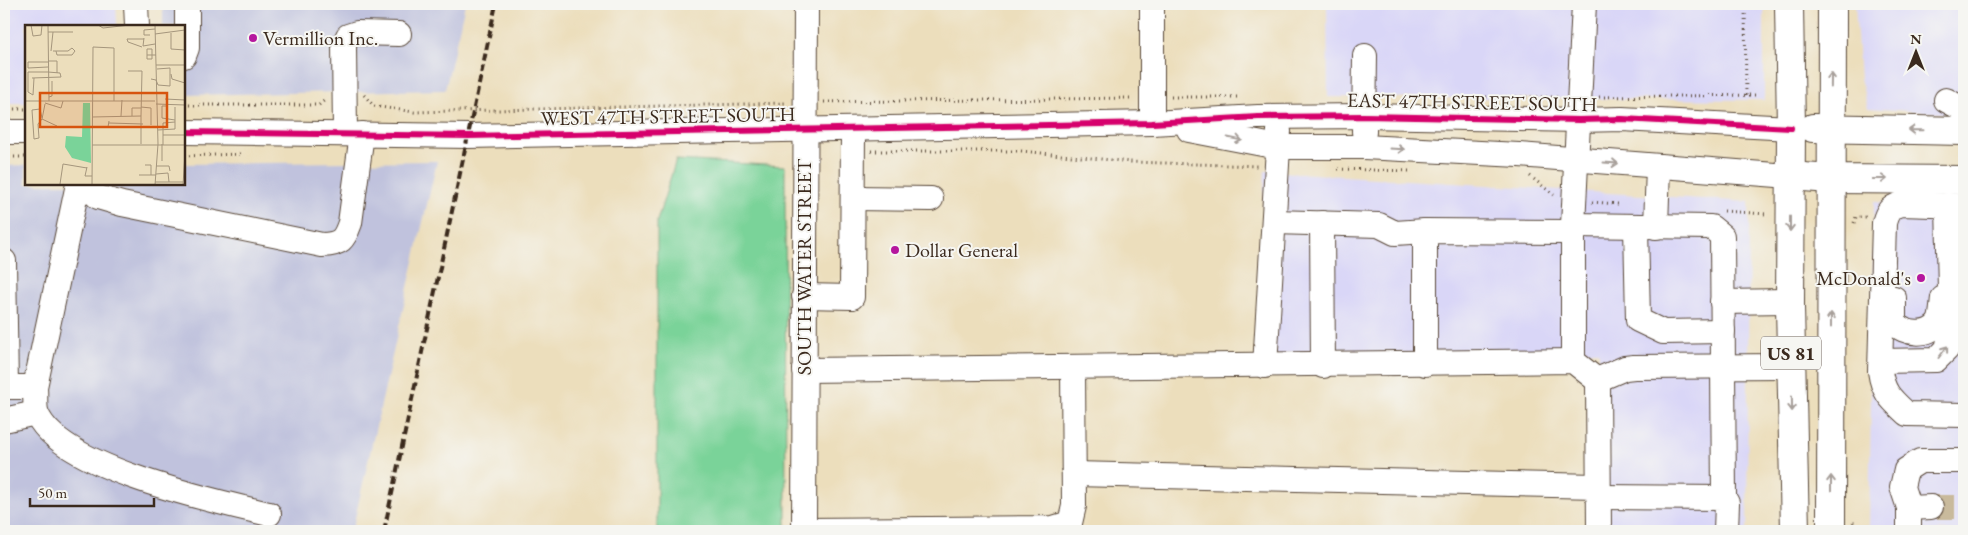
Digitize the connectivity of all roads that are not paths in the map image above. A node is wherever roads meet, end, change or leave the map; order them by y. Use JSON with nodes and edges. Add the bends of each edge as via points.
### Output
{"nodes":[{"id":1,"x":136,"y":4,"type":"edge"},
{"id":2,"x":187,"y":4,"type":"edge"},
{"id":3,"x":806,"y":4,"type":"edge"},
{"id":4,"x":1152,"y":4,"type":"edge"},
{"id":5,"x":1584,"y":4,"type":"edge"},
{"id":6,"x":1789,"y":4,"type":"edge"},
{"id":7,"x":1832,"y":4,"type":"edge"},
{"id":8,"x":137,"y":25,"type":"edge"},
{"id":9,"x":399,"y":34,"type":"dead end"},
{"id":10,"x":185,"y":53,"type":"edge"},
{"id":11,"x":1365,"y":56,"type":"dead end"},
{"id":12,"x":1364,"y":116,"type":"junction"},
{"id":13,"x":1280,"y":117,"type":"junction"},
{"id":14,"x":1579,"y":120,"type":"junction"},
{"id":15,"x":1152,"y":124,"type":"junction"},
{"id":16,"x":1791,"y":128,"type":"junction"},
{"id":17,"x":1830,"y":128,"type":"junction"},
{"id":18,"x":805,"y":131,"type":"junction"},
{"id":19,"x":1964,"y":131,"type":"edge"},
{"id":20,"x":4,"y":132,"type":"edge"},
{"id":21,"x":25,"y":132,"type":"edge"},
{"id":22,"x":185,"y":132,"type":"edge"},
{"id":23,"x":354,"y":134,"type":"junction"},
{"id":24,"x":853,"y":140,"type":"junction"},
{"id":25,"x":1364,"y":147,"type":"junction"},
{"id":26,"x":1278,"y":157,"type":"junction"},
{"id":27,"x":1575,"y":160,"type":"junction"},
{"id":28,"x":1658,"y":166,"type":"junction"},
{"id":29,"x":1790,"y":176,"type":"junction"},
{"id":30,"x":1831,"y":179,"type":"junction"},
{"id":31,"x":1964,"y":180,"type":"edge"},
{"id":32,"x":78,"y":185,"type":"edge"},
{"id":33,"x":85,"y":185,"type":"edge"},
{"id":34,"x":853,"y":198,"type":"junction"},
{"id":35,"x":931,"y":199,"type":"dead end"},
{"id":36,"x":1956,"y":206,"type":"edge"},
{"id":37,"x":1274,"y":222,"type":"junction"},
{"id":38,"x":1322,"y":223,"type":"junction"},
{"id":39,"x":1646,"y":226,"type":"junction"},
{"id":40,"x":1572,"y":229,"type":"junction"},
{"id":41,"x":1426,"y":232,"type":"junction"},
{"id":42,"x":1949,"y":249,"type":"junction"},
{"id":43,"x":1883,"y":250,"type":"junction"},
{"id":44,"x":4,"y":261,"type":"edge"},
{"id":45,"x":804,"y":296,"type":"junction"},
{"id":46,"x":1790,"y":301,"type":"junction"},
{"id":47,"x":1722,"y":302,"type":"junction"},
{"id":48,"x":1723,"y":331,"type":"junction"},
{"id":49,"x":1572,"y":361,"type":"junction"},
{"id":50,"x":1881,"y":361,"type":"junction"},
{"id":51,"x":1426,"y":364,"type":"junction"},
{"id":52,"x":1265,"y":366,"type":"junction"},
{"id":53,"x":1323,"y":366,"type":"junction"},
{"id":54,"x":1724,"y":366,"type":"junction"},
{"id":55,"x":1792,"y":366,"type":"junction"},
{"id":56,"x":1073,"y":368,"type":"junction"},
{"id":57,"x":804,"y":370,"type":"junction"},
{"id":58,"x":1597,"y":380,"type":"junction"},
{"id":59,"x":35,"y":388,"type":"junction"},
{"id":60,"x":36,"y":413,"type":"junction"},
{"id":61,"x":1964,"y":415,"type":"edge"},
{"id":62,"x":4,"y":420,"type":"edge"},
{"id":63,"x":1964,"y":461,"type":"edge"},
{"id":64,"x":1074,"y":474,"type":"junction"},
{"id":65,"x":1598,"y":492,"type":"junction"},
{"id":66,"x":1724,"y":498,"type":"junction"},
{"id":67,"x":269,"y":514,"type":"dead end"},
{"id":68,"x":1916,"y":516,"type":"edge"},
{"id":69,"x":804,"y":531,"type":"edge"},
{"id":70,"x":1598,"y":531,"type":"edge"},
{"id":71,"x":1726,"y":531,"type":"edge"},
{"id":72,"x":1795,"y":531,"type":"edge"},
{"id":73,"x":1831,"y":531,"type":"edge"}],
"edges":[{"from":1,"to":8,"type":"street"},
{"from":2,"to":10,"type":"street"},
{"from":3,"to":18,"type":"street","name":"SOUTH WATER STREET"},
{"from":4,"to":15,"type":"street"},
{"from":5,"to":14,"type":"street"},
{"from":6,"to":16,"type":"main road"},
{"from":17,"to":7,"type":"main road","one_way":true},
{"from":9,"to":23,"type":"street","via":[[357,33],[348,36],[344,45],[344,94]]},
{"from":11,"to":12,"type":"street"},
{"from":12,"to":13,"type":"street","name":"EAST 47TH STREET SOUTH"},
{"from":12,"to":14,"type":"street","name":"EAST 47TH STREET SOUTH"},
{"from":12,"to":25,"type":"street"},
{"from":13,"to":15,"type":"street","name":"EAST 47TH STREET SOUTH"},
{"from":13,"to":26,"type":"street"},
{"from":14,"to":16,"type":"street","name":"EAST 47TH STREET SOUTH","via":[[1622,119]]},
{"from":14,"to":27,"type":"street"},
{"from":15,"to":24,"type":"street","name":"WEST 47TH STREET SOUTH"},
{"from":15,"to":26,"type":"street","one_way":true},
{"from":16,"to":17,"type":"main road","name":"EAST 47TH STREET SOUTH"},
{"from":16,"to":29,"type":"main road","number":"US 81"},
{"from":19,"to":17,"type":"main road","name":"EAST 47TH STREET SOUTH","one_way":true},
{"from":17,"to":30,"type":"main road"},
{"from":18,"to":23,"type":"street","name":"WEST 47TH STREET SOUTH","via":[[469,136]]},
{"from":18,"to":24,"type":"street","name":"WEST 47TH STREET SOUTH"},
{"from":18,"to":45,"type":"street","name":"SOUTH WATER STREET"},
{"from":20,"to":21,"type":"street"},
{"from":22,"to":23,"type":"street","name":"WEST 47TH STREET SOUTH"},
{"from":23,"to":33,"type":"street","via":[[350,223],[345,236],[335,245],[122,204],[98,197]]},
{"from":24,"to":34,"type":"street"},
{"from":25,"to":26,"type":"street"},
{"from":25,"to":27,"type":"street","one_way":true},
{"from":26,"to":37,"type":"street"},
{"from":27,"to":28,"type":"street","one_way":true},
{"from":27,"to":40,"type":"street"},
{"from":28,"to":29,"type":"street"},
{"from":28,"to":39,"type":"street"},
{"from":29,"to":30,"type":"main road"},
{"from":29,"to":46,"type":"main road","number":"US 81","one_way":true},
{"from":30,"to":31,"type":"main road","one_way":true},
{"from":73,"to":30,"type":"main road","number":"US 81","one_way":true},
{"from":32,"to":59,"type":"street"},
{"from":34,"to":35,"type":"street"},
{"from":34,"to":45,"type":"street","via":[[852,297]]},
{"from":36,"to":42,"type":"street"},
{"from":36,"to":43,"type":"street","via":[[1892,206],[1886,213]]},
{"from":37,"to":38,"type":"street"},
{"from":37,"to":52,"type":"street"},
{"from":38,"to":41,"type":"street","via":[[1379,225],[1395,232]]},
{"from":38,"to":53,"type":"street"},
{"from":39,"to":40,"type":"street"},
{"from":39,"to":47,"type":"street","via":[[1711,227],[1717,231],[1722,236]]},
{"from":39,"to":48,"type":"street","via":[[1638,320],[1663,332]]},
{"from":40,"to":41,"type":"street"},
{"from":40,"to":49,"type":"street"},
{"from":41,"to":51,"type":"street"},
{"from":42,"to":43,"type":"street","via":[[1942,265],[1943,300],[1939,321],[1930,331],[1914,333],[1901,330],[1894,323],[1894,264]]},
{"from":50,"to":42,"type":"street","one_way":true,"via":[[1936,360],[1947,349],[1951,332]]},
{"from":43,"to":50,"type":"street"},
{"from":44,"to":59,"type":"street","via":[[6,387]]},
{"from":45,"to":57,"type":"street","name":"SOUTH WATER STREET"},
{"from":46,"to":47,"type":"street"},
{"from":46,"to":55,"type":"main road","number":"US 81"},
{"from":47,"to":48,"type":"street"},
{"from":48,"to":54,"type":"street"},
{"from":49,"to":51,"type":"street"},
{"from":49,"to":58,"type":"street"},
{"from":50,"to":61,"type":"street","via":[[1885,392],[1907,414]]},
{"from":51,"to":53,"type":"street"},
{"from":52,"to":53,"type":"street"},
{"from":52,"to":56,"type":"street"},
{"from":54,"to":55,"type":"street"},
{"from":54,"to":58,"type":"street","via":[[1634,367]]},
{"from":54,"to":66,"type":"street"},
{"from":55,"to":72,"type":"main road","number":"US 81","one_way":true},
{"from":56,"to":57,"type":"street"},
{"from":56,"to":64,"type":"street"},
{"from":57,"to":69,"type":"street","name":"SOUTH WATER STREET"},
{"from":58,"to":65,"type":"street"},
{"from":59,"to":60,"type":"street"},
{"from":60,"to":62,"type":"street"},
{"from":60,"to":67,"type":"street","via":[[51,434],[88,458],[172,490]]},
{"from":63,"to":68,"type":"street","via":[[1920,461],[1906,470],[1902,487]]},
{"from":64,"to":65,"type":"street"},
{"from":64,"to":69,"type":"street","via":[[1074,506],[1070,523],[1054,528]]},
{"from":65,"to":66,"type":"street"},
{"from":65,"to":70,"type":"street"},
{"from":66,"to":71,"type":"street","via":[[1727,503]]}]}
